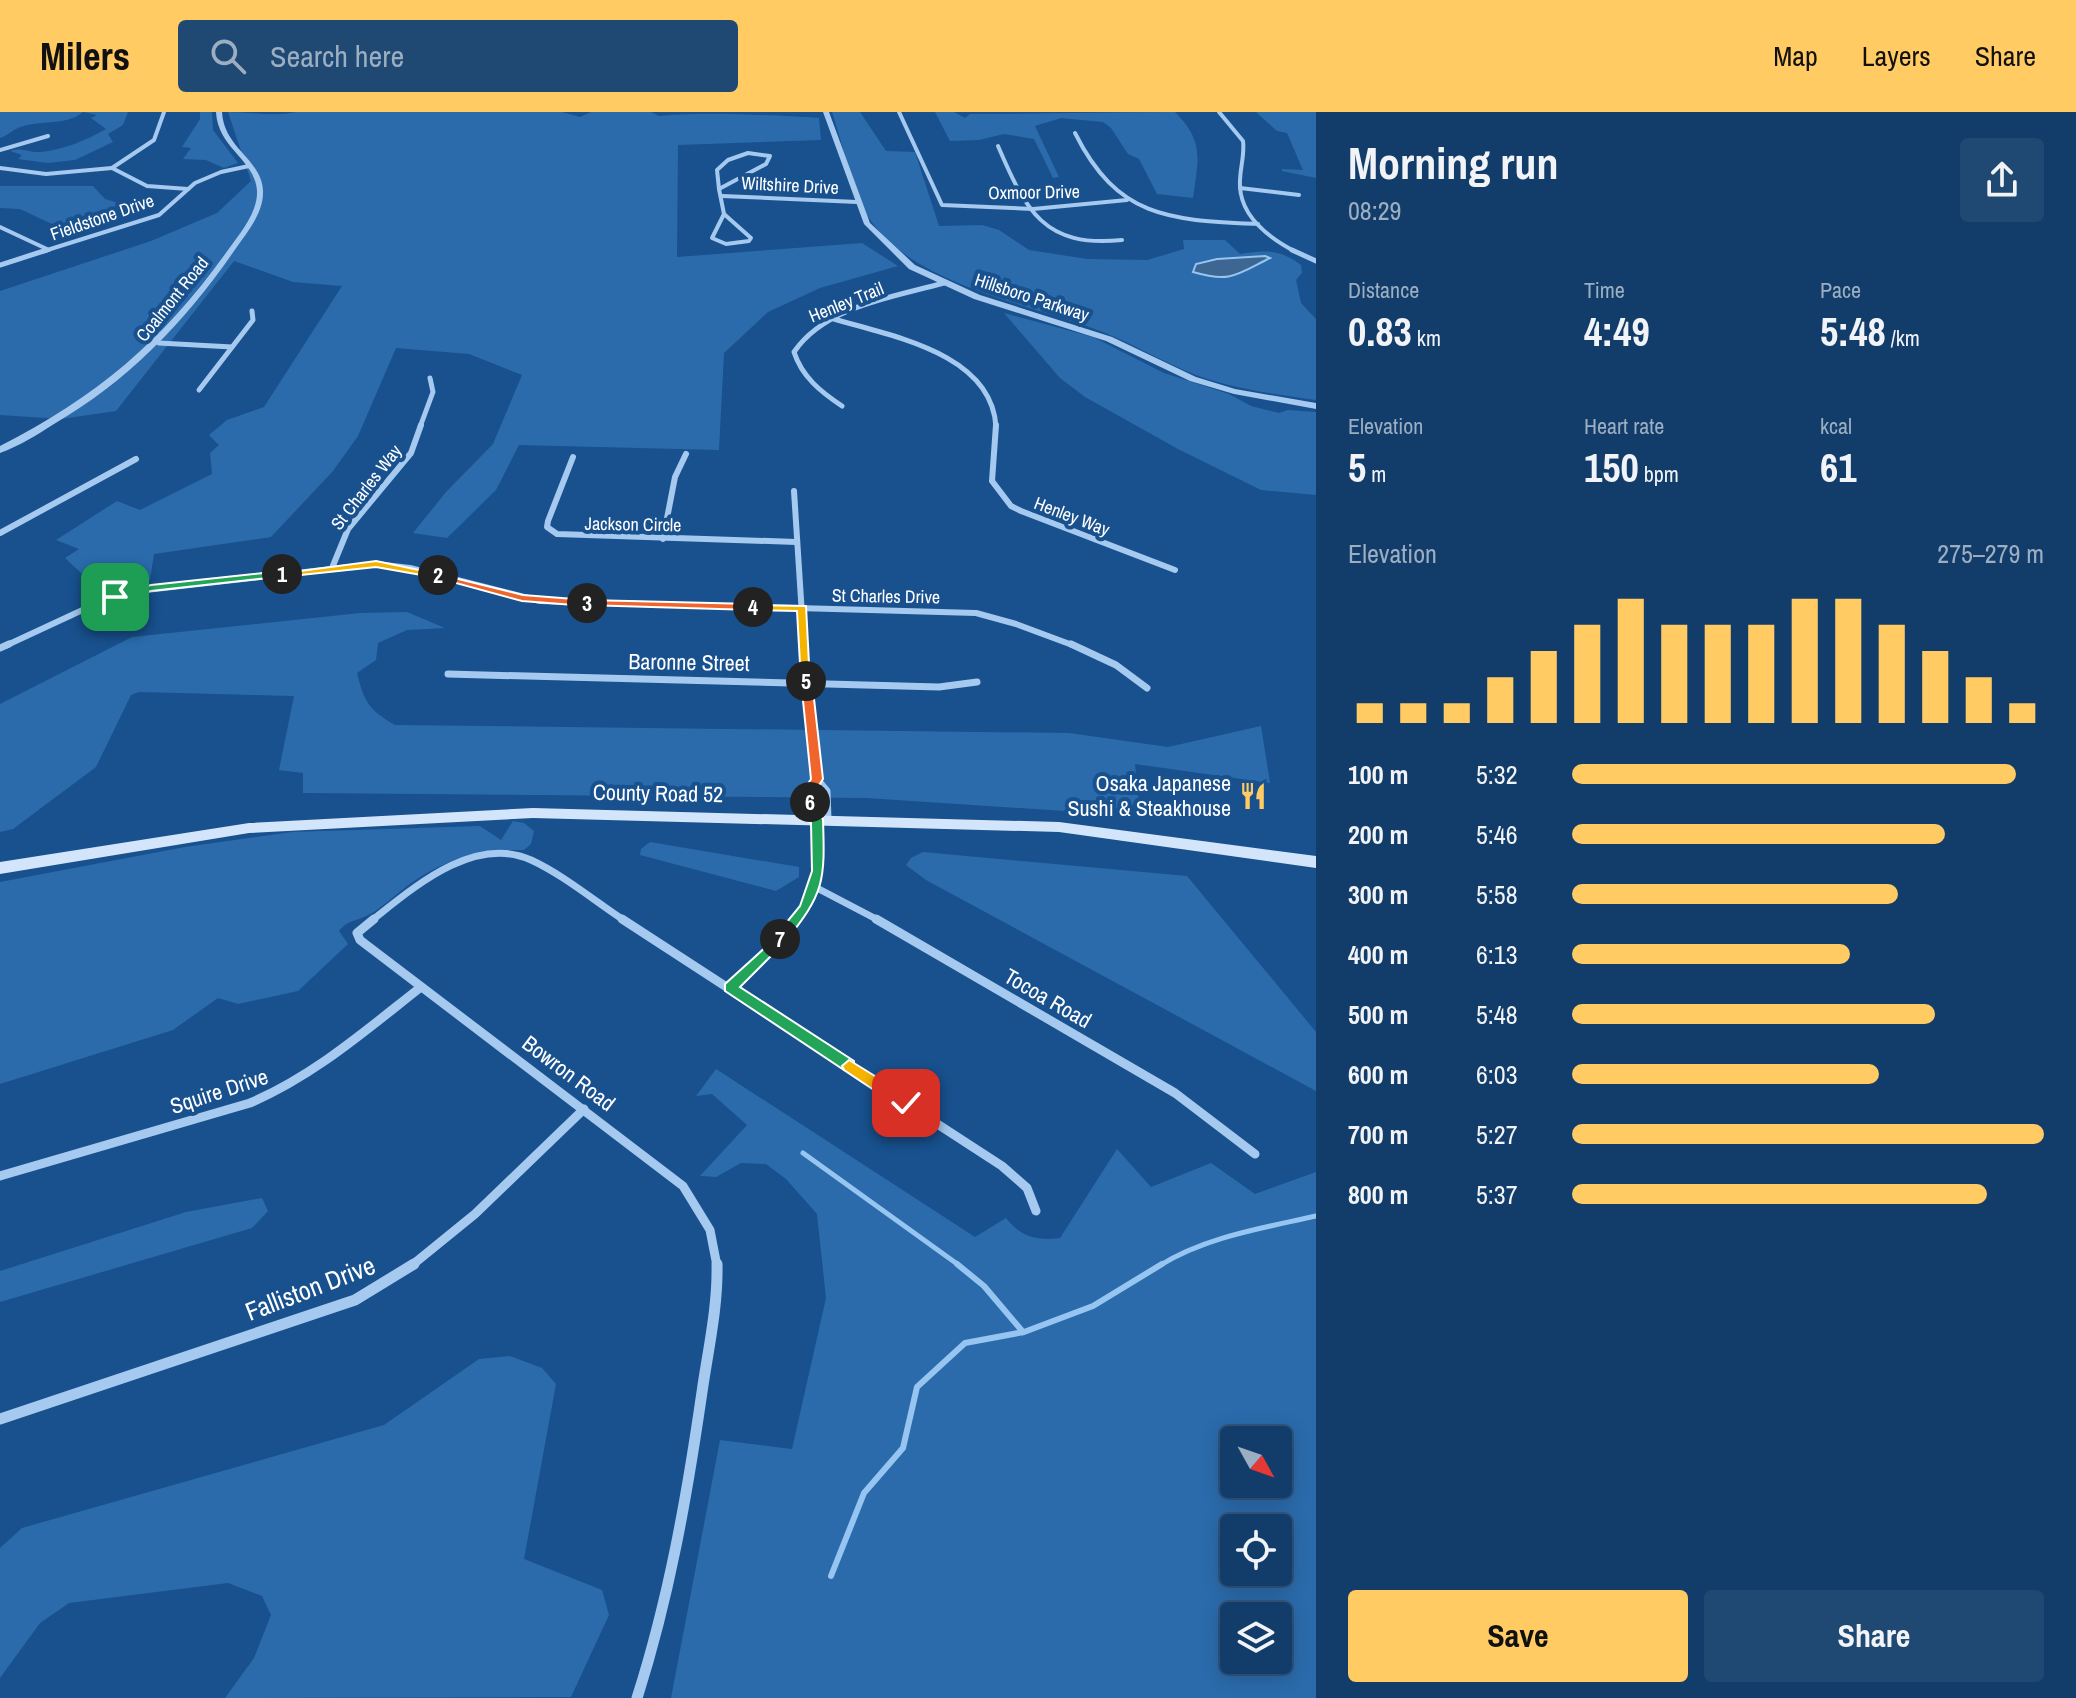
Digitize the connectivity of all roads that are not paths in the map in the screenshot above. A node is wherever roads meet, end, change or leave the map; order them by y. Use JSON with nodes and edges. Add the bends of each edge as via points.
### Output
{"nodes":[{"id":1,"x":164,"y":112,"type":"edge"},
{"id":2,"x":219,"y":112,"type":"edge"},
{"id":3,"x":826,"y":112,"type":"edge"},
{"id":4,"x":899,"y":112,"type":"edge"},
{"id":5,"x":1219,"y":112,"type":"edge"},
{"id":6,"x":1075,"y":133,"type":"dead end"},
{"id":7,"x":48,"y":136,"type":"dead end"},
{"id":8,"x":998,"y":146,"type":"dead end"},
{"id":9,"x":0,"y":150,"type":"edge"},
{"id":10,"x":249,"y":166,"type":"junction"},
{"id":11,"x":0,"y":168,"type":"edge"},
{"id":12,"x":112,"y":168,"type":"junction"},
{"id":13,"x":1240,"y":188,"type":"junction"},
{"id":14,"x":188,"y":189,"type":"junction"},
{"id":15,"x":719,"y":189,"type":"junction"},
{"id":16,"x":1299,"y":195,"type":"dead end"},
{"id":17,"x":722,"y":196,"type":"junction"},
{"id":18,"x":1127,"y":200,"type":"junction"},
{"id":19,"x":857,"y":202,"type":"junction"},
{"id":20,"x":1033,"y":209,"type":"junction"},
{"id":21,"x":724,"y":214,"type":"dead end"},
{"id":22,"x":1258,"y":224,"type":"junction"},
{"id":23,"x":0,"y":227,"type":"edge"},
{"id":24,"x":1122,"y":240,"type":"dead end"},
{"id":25,"x":49,"y":250,"type":"junction"},
{"id":26,"x":1316,"y":261,"type":"edge"},
{"id":27,"x":0,"y":265,"type":"edge"},
{"id":28,"x":944,"y":283,"type":"junction"},
{"id":29,"x":252,"y":311,"type":"dead end"},
{"id":30,"x":834,"y":319,"type":"junction"},
{"id":31,"x":159,"y":343,"type":"junction"},
{"id":32,"x":232,"y":347,"type":"junction"},
{"id":33,"x":430,"y":378,"type":"dead end"},
{"id":34,"x":199,"y":390,"type":"dead end"},
{"id":35,"x":842,"y":406,"type":"dead end"},
{"id":36,"x":1316,"y":406,"type":"edge"},
{"id":37,"x":0,"y":450,"type":"edge"},
{"id":38,"x":686,"y":454,"type":"dead end"},
{"id":39,"x":573,"y":457,"type":"dead end"},
{"id":40,"x":136,"y":459,"type":"dead end"},
{"id":41,"x":794,"y":491,"type":"dead end"},
{"id":42,"x":0,"y":533,"type":"edge"},
{"id":43,"x":663,"y":539,"type":"junction"},
{"id":44,"x":796,"y":542,"type":"junction"},
{"id":45,"x":332,"y":568,"type":"junction"},
{"id":46,"x":1175,"y":570,"type":"dead end"},
{"id":47,"x":802,"y":608,"type":"junction"},
{"id":48,"x":0,"y":648,"type":"edge"},
{"id":49,"x":448,"y":674,"type":"dead end"},
{"id":50,"x":977,"y":682,"type":"dead end"},
{"id":51,"x":806,"y":683,"type":"junction"},
{"id":52,"x":1147,"y":688,"type":"dead end"},
{"id":53,"x":817,"y":779,"type":"junction"},
{"id":54,"x":819,"y":819,"type":"junction"},
{"id":55,"x":1316,"y":862,"type":"edge"},
{"id":56,"x":0,"y":868,"type":"edge"},
{"id":57,"x":815,"y":887,"type":"junction"},
{"id":58,"x":421,"y":987,"type":"junction"},
{"id":59,"x":730,"y":988,"type":"junction"},
{"id":60,"x":584,"y":1109,"type":"junction"},
{"id":61,"x":1255,"y":1154,"type":"dead end"},
{"id":62,"x":0,"y":1176,"type":"edge"},
{"id":63,"x":1036,"y":1211,"type":"dead end"},
{"id":64,"x":0,"y":1419,"type":"edge"},
{"id":65,"x":637,"y":1698,"type":"edge"}],
"edges":[{"from":1,"to":12,"type":"street","via":[[152,141]]},
{"from":2,"to":10,"type":"street","name":"Coalmont Road","via":[[222,133]]},
{"from":3,"to":19,"type":"street","name":"Hillsboro Parkway"},
{"from":4,"to":20,"type":"street","name":"Oxmoor Drive","via":[[942,205]]},
{"from":5,"to":13,"type":"street","via":[[1243,141]]},
{"from":6,"to":18,"type":"street","via":[[1106,186]]},
{"from":7,"to":9,"type":"street"},
{"from":8,"to":20,"type":"street"},
{"from":10,"to":14,"type":"street","name":"Fieldstone Drive","via":[[205,178]]},
{"from":10,"to":31,"type":"street","name":"Coalmont Road","via":[[260,188],[256,209],[225,260]]},
{"from":11,"to":12,"type":"street","via":[[46,174]]},
{"from":12,"to":14,"type":"street","via":[[147,186]]},
{"from":13,"to":16,"type":"street"},
{"from":13,"to":22,"type":"street"},
{"from":14,"to":25,"type":"street","name":"Fieldstone Drive","via":[[159,215]]},
{"from":15,"to":15,"type":"street","via":[[717,170],[726,161],[747,153],[770,156],[766,164]]},
{"from":15,"to":17,"type":"street"},
{"from":17,"to":19,"type":"street","name":"Wiltshire Drive"},
{"from":17,"to":21,"type":"street","via":[[724,214],[712,238],[726,244],[749,241],[748,234]]},
{"from":18,"to":20,"type":"street","name":"Oxmoor Drive"},
{"from":18,"to":22,"type":"street","via":[[1180,217]]},
{"from":19,"to":28,"type":"street","name":"Hillsboro Parkway","via":[[883,241],[912,267]]},
{"from":20,"to":24,"type":"street","via":[[1042,223],[1060,234]]},
{"from":22,"to":26,"type":"street"},
{"from":23,"to":25,"type":"street"},
{"from":25,"to":27,"type":"street","name":"Fieldstone Drive"},
{"from":28,"to":30,"type":"street","name":"Henley Trail"},
{"from":28,"to":36,"type":"street","name":"Hillsboro Parkway","via":[[1099,335],[1201,381]]},
{"from":29,"to":32,"type":"street","via":[[253,320]]},
{"from":30,"to":35,"type":"street","name":"Henley Trail","via":[[807,333],[794,352],[809,380]]},
{"from":30,"to":46,"type":"street","name":"Henley Way","via":[[936,353],[977,381],[993,402],[992,481],[1011,506]]},
{"from":31,"to":32,"type":"street"},
{"from":31,"to":37,"type":"street","name":"Coalmont Road","via":[[76,409]]},
{"from":32,"to":34,"type":"street"},
{"from":33,"to":45,"type":"street","name":"St Charles Way","via":[[433,392],[411,453],[355,519]]},
{"from":38,"to":43,"type":"street","via":[[675,477]]},
{"from":39,"to":43,"type":"street","name":"Jackson Circle","via":[[548,521],[550,531],[575,537]]},
{"from":40,"to":42,"type":"street"},
{"from":41,"to":44,"type":"street"},
{"from":43,"to":44,"type":"street","name":"Jackson Circle"},
{"from":44,"to":47,"type":"street"},
{"from":45,"to":47,"type":"street","name":"St Charles Drive","via":[[410,568],[540,601]]},
{"from":45,"to":48,"type":"street","name":"St Charles Drive","via":[[123,594]]},
{"from":47,"to":51,"type":"street"},
{"from":47,"to":52,"type":"street","name":"St Charles Drive","via":[[957,611],[999,618],[1126,670]]},
{"from":49,"to":51,"type":"street","name":"Baronne Street"},
{"from":50,"to":51,"type":"street","name":"Baronne Street","via":[[939,687]]},
{"from":51,"to":53,"type":"street"},
{"from":53,"to":54,"type":"street","via":[[810,790]]},
{"from":53,"to":54,"type":"street","via":[[827,791]]},
{"from":54,"to":55,"type":"main road","name":"County Road 52","via":[[1059,827]]},
{"from":54,"to":56,"type":"main road","name":"County Road 52","via":[[533,813],[294,823]]},
{"from":54,"to":57,"type":"street"},
{"from":57,"to":59,"type":"street","via":[[790,929]]},
{"from":57,"to":61,"type":"street","name":"Tocoa Road","via":[[1175,1093]]},
{"from":58,"to":59,"type":"street","name":"Bowron Road","via":[[357,933],[449,865],[497,855],[526,858],[542,867]]},
{"from":58,"to":60,"type":"street","name":"Bowron Road"},
{"from":58,"to":62,"type":"street","name":"Squire Drive","via":[[307,1076],[278,1092]]},
{"from":59,"to":63,"type":"street","via":[[1002,1166],[1027,1188]]},
{"from":60,"to":64,"type":"street","name":"Falliston Drive","via":[[430,1253],[377,1290]]},
{"from":60,"to":65,"type":"street","name":"Bowron Road","via":[[682,1185],[707,1221],[718,1264],[673,1565]]}]}
